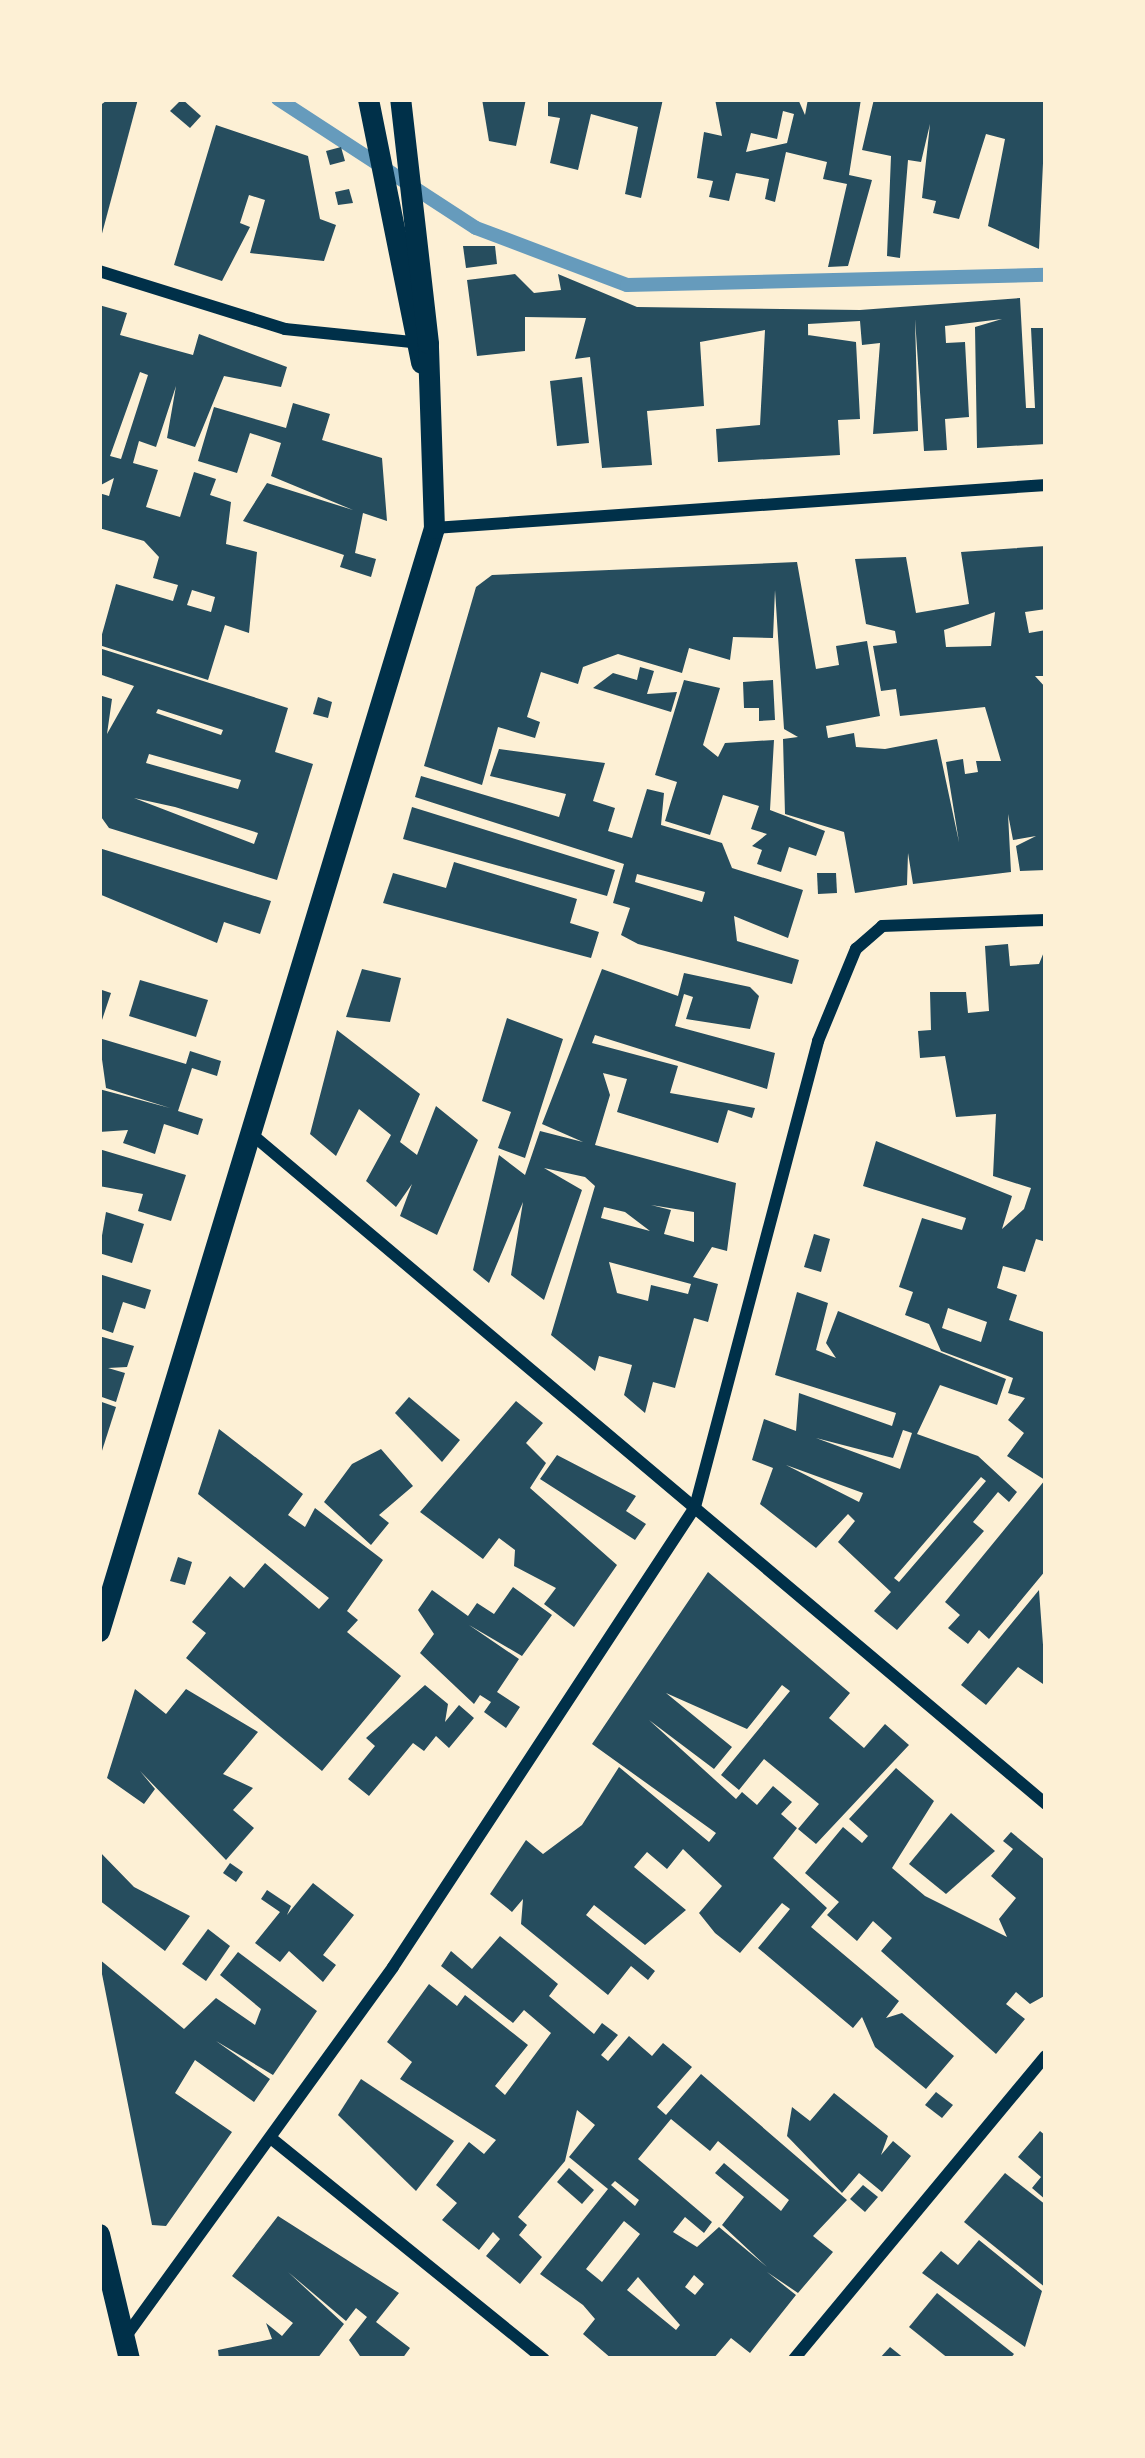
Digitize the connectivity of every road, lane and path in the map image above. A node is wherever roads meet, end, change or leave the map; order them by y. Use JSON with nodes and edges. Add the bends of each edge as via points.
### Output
{"nodes":[{"id":1,"x":368,"y":99,"type":"edge"},
{"id":2,"x":400,"y":99,"type":"edge"},
{"id":3,"x":99,"y":271,"type":"edge"},
{"id":4,"x":420,"y":350,"type":"junction"},
{"id":5,"x":1046,"y":485,"type":"edge"},
{"id":6,"x":434,"y":527,"type":"junction"},
{"id":7,"x":1046,"y":920,"type":"edge"},
{"id":8,"x":255,"y":1137,"type":"junction"},
{"id":9,"x":695,"y":1507,"type":"junction"},
{"id":10,"x":99,"y":1631,"type":"edge"},
{"id":11,"x":1046,"y":1804,"type":"edge"},
{"id":12,"x":1046,"y":2056,"type":"edge"},
{"id":13,"x":272,"y":2139,"type":"junction"},
{"id":14,"x":99,"y":2234,"type":"edge"},
{"id":15,"x":127,"y":2348,"type":"edge"},
{"id":16,"x":544,"y":2359,"type":"edge"},
{"id":17,"x":794,"y":2359,"type":"edge"}],
"edges":[{"from":1,"to":4,"type":"street","via":[[387,231]]},
{"from":2,"to":4,"type":"street","via":[[417,234]]},
{"from":3,"to":4,"type":"street","via":[[285,329]]},
{"from":4,"to":6,"type":"street"},
{"from":5,"to":6,"type":"street"},
{"from":6,"to":8,"type":"street"},
{"from":7,"to":9,"type":"street","via":[[882,926],[856,949],[818,1041]]},
{"from":8,"to":9,"type":"street"},
{"from":8,"to":10,"type":"street"},
{"from":9,"to":11,"type":"street"},
{"from":9,"to":13,"type":"street"},
{"from":12,"to":17,"type":"street"},
{"from":13,"to":15,"type":"street"},
{"from":13,"to":16,"type":"street"},
{"from":14,"to":15,"type":"street"}]}
